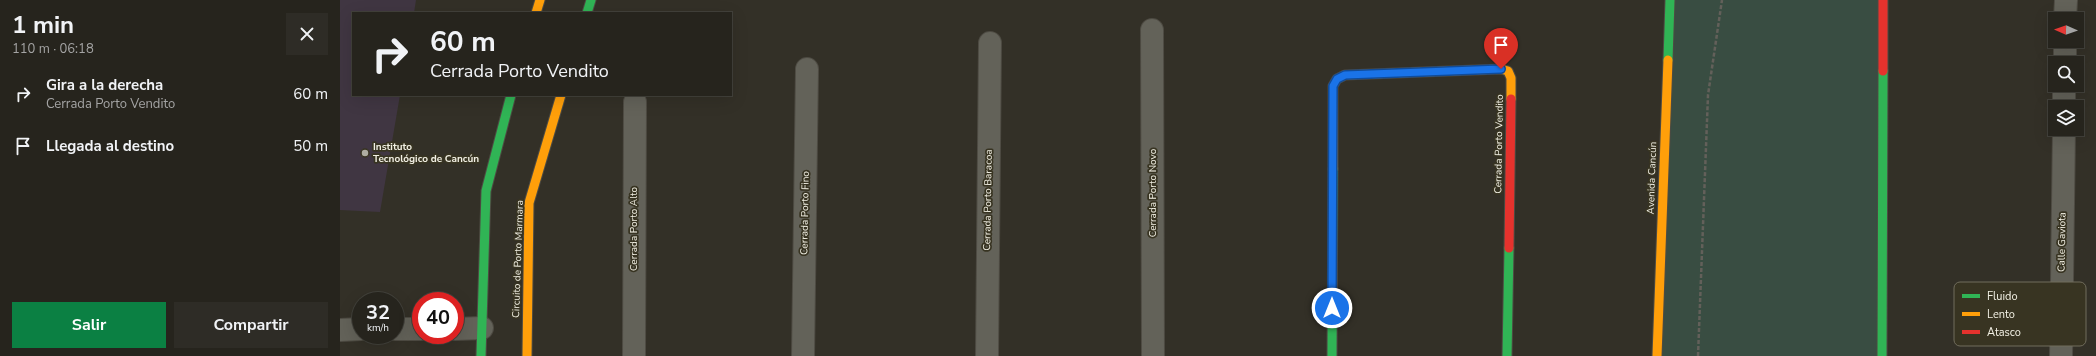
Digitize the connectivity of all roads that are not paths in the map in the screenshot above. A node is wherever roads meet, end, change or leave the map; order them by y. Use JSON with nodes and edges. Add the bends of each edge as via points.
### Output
{"nodes":[{"id":1,"x":540,"y":0,"type":"edge"},
{"id":2,"x":591,"y":0,"type":"edge"},
{"id":3,"x":1670,"y":0,"type":"edge"},
{"id":4,"x":1884,"y":0,"type":"edge"},
{"id":5,"x":2066,"y":0,"type":"edge"},
{"id":6,"x":536,"y":12,"type":"edge"},
{"id":7,"x":587,"y":12,"type":"edge"},
{"id":8,"x":2065,"y":12,"type":"edge"},
{"id":9,"x":1152,"y":30,"type":"dead end"},
{"id":10,"x":990,"y":43,"type":"dead end"},
{"id":11,"x":807,"y":69,"type":"dead end"},
{"id":12,"x":511,"y":96,"type":"edge"},
{"id":13,"x":561,"y":96,"type":"edge"},
{"id":14,"x":635,"y":102,"type":"dead end"},
{"id":15,"x":2064,"y":136,"type":"edge"},
{"id":16,"x":2062,"y":282,"type":"edge"},
{"id":17,"x":482,"y":328,"type":"junction"},
{"id":18,"x":464,"y":329,"type":"edge"},
{"id":19,"x":340,"y":330,"type":"edge"},
{"id":20,"x":352,"y":330,"type":"edge"},
{"id":21,"x":2061,"y":346,"type":"edge"},
{"id":22,"x":481,"y":356,"type":"edge"},
{"id":23,"x":527,"y":356,"type":"edge"},
{"id":24,"x":634,"y":356,"type":"edge"},
{"id":25,"x":803,"y":356,"type":"edge"},
{"id":26,"x":986,"y":356,"type":"edge"},
{"id":27,"x":1153,"y":356,"type":"edge"},
{"id":28,"x":1332,"y":356,"type":"edge"},
{"id":29,"x":1508,"y":356,"type":"edge"},
{"id":30,"x":1657,"y":356,"type":"edge"},
{"id":31,"x":1882,"y":356,"type":"edge"},
{"id":32,"x":2061,"y":356,"type":"edge"}],
"edges":[{"from":1,"to":6,"type":"street"},
{"from":2,"to":7,"type":"street"},
{"from":3,"to":30,"type":"street","name":"Avenida Cancún"},
{"from":4,"to":31,"type":"street"},
{"from":5,"to":8,"type":"street"},
{"from":9,"to":27,"type":"street","name":"Cerrada Porto Novo"},
{"from":10,"to":26,"type":"street","name":"Cerrada Porto Baracoa"},
{"from":11,"to":25,"type":"street","name":"Cerrada Porto Fino"},
{"from":12,"to":17,"type":"street","via":[[486,191]]},
{"from":13,"to":23,"type":"street","name":"Circuito de Porto Marmara","via":[[529,203]]},
{"from":14,"to":24,"type":"street","name":"Cerrada Porto Alto"},
{"from":15,"to":16,"type":"street","name":"Calle Gaviota"},
{"from":17,"to":18,"type":"street"},
{"from":17,"to":22,"type":"street"},
{"from":19,"to":20,"type":"street"},
{"from":21,"to":32,"type":"street","name":"Calle Gaviota"},
{"from":28,"to":29,"type":"street","name":"Cerrada Porto Vendito","via":[[1333,86],[1337,79],[1345,75],[1501,69],[1508,71],[1511,78]]}]}
